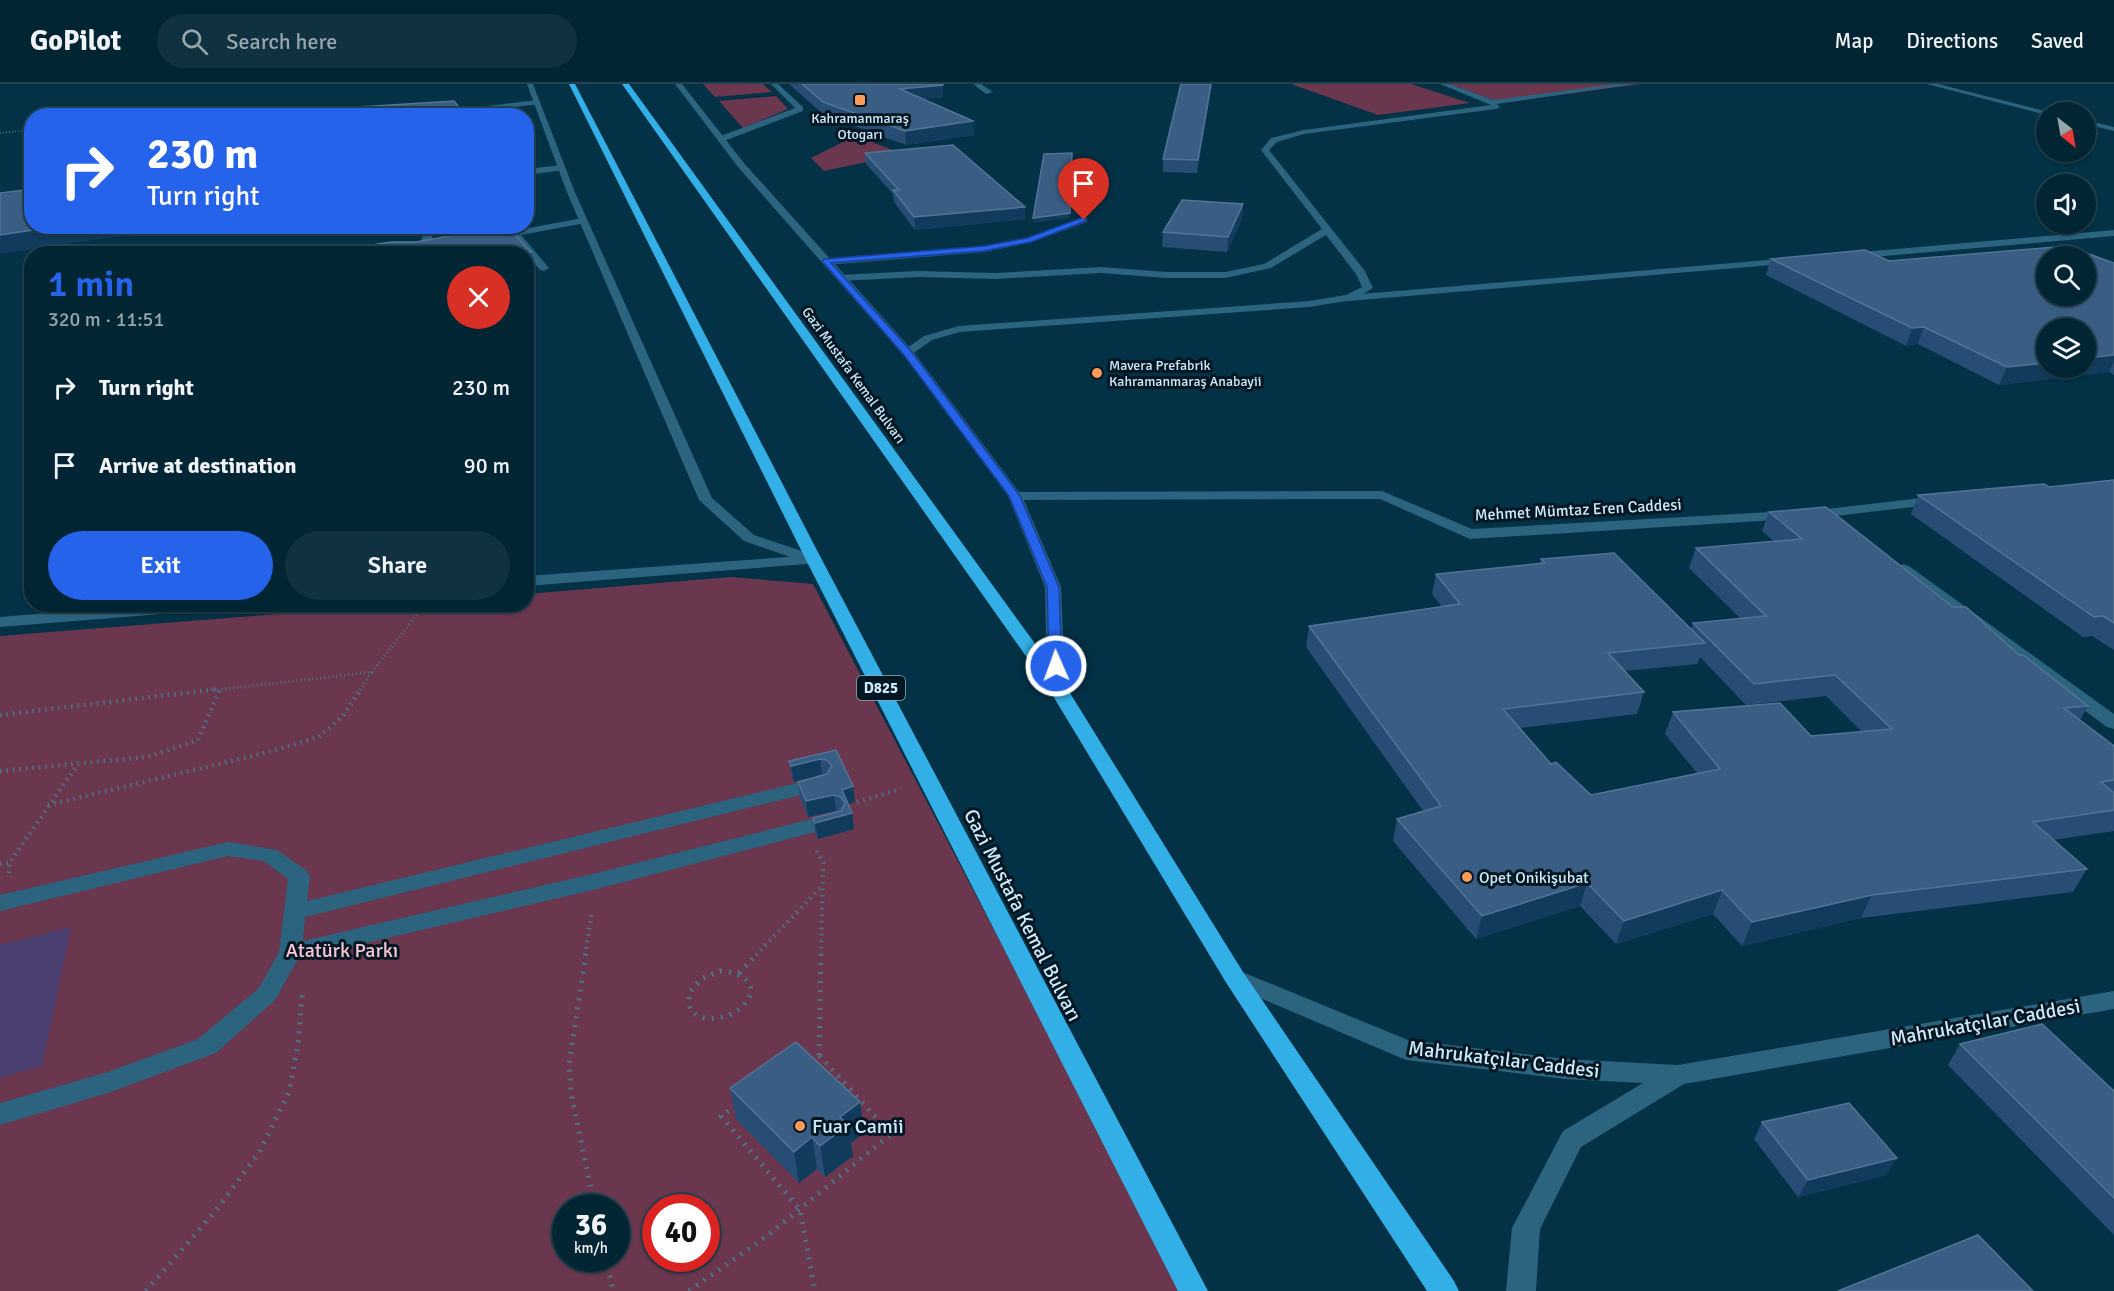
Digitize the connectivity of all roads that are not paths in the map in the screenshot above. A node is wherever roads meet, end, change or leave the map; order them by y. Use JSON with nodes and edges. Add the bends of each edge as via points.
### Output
{"nodes":[{"id":1,"x":530,"y":84,"type":"edge"},
{"id":2,"x":572,"y":84,"type":"edge"},
{"id":3,"x":624,"y":84,"type":"edge"},
{"id":4,"x":678,"y":84,"type":"edge"},
{"id":5,"x":774,"y":84,"type":"edge"},
{"id":6,"x":976,"y":84,"type":"edge"},
{"id":7,"x":1443,"y":84,"type":"edge"},
{"id":8,"x":1631,"y":84,"type":"edge"},
{"id":9,"x":1930,"y":84,"type":"edge"},
{"id":10,"x":989,"y":92,"type":"dead end"},
{"id":11,"x":537,"y":102,"type":"junction"},
{"id":12,"x":1492,"y":102,"type":"junction"},
{"id":13,"x":483,"y":108,"type":"edge"},
{"id":14,"x":2036,"y":110,"type":"edge"},
{"id":15,"x":2096,"y":125,"type":"edge"},
{"id":16,"x":2114,"y":129,"type":"edge"},
{"id":17,"x":721,"y":139,"type":"junction"},
{"id":18,"x":562,"y":168,"type":"junction"},
{"id":19,"x":534,"y":171,"type":"edge"},
{"id":20,"x":1084,"y":220,"type":"dead end"},
{"id":21,"x":583,"y":221,"type":"junction"},
{"id":22,"x":534,"y":229,"type":"edge"},
{"id":23,"x":1327,"y":230,"type":"junction"},
{"id":24,"x":2114,"y":233,"type":"edge"},
{"id":25,"x":515,"y":234,"type":"joint"},
{"id":26,"x":480,"y":240,"type":"edge"},
{"id":27,"x":525,"y":246,"type":"edge"},
{"id":28,"x":534,"y":256,"type":"edge"},
{"id":29,"x":1839,"y":257,"type":"edge"},
{"id":30,"x":1803,"y":260,"type":"edge"},
{"id":31,"x":825,"y":261,"type":"junction"},
{"id":32,"x":544,"y":268,"type":"dead end"},
{"id":33,"x":840,"y":278,"type":"junction"},
{"id":34,"x":1349,"y":298,"type":"junction"},
{"id":35,"x":908,"y":353,"type":"junction"},
{"id":36,"x":1015,"y":496,"type":"junction"},
{"id":37,"x":1953,"y":499,"type":"edge"},
{"id":38,"x":1826,"y":513,"type":"junction"},
{"id":39,"x":1845,"y":527,"type":"edge"},
{"id":40,"x":814,"y":560,"type":"junction"},
{"id":41,"x":1893,"y":562,"type":"edge"},
{"id":42,"x":534,"y":580,"type":"edge"},
{"id":43,"x":124,"y":612,"type":"edge"},
{"id":44,"x":0,"y":622,"type":"edge"},
{"id":45,"x":1056,"y":685,"type":"junction"},
{"id":46,"x":2114,"y":723,"type":"edge"},
{"id":47,"x":822,"y":783,"type":"edge"},
{"id":48,"x":835,"y":820,"type":"edge"},
{"id":49,"x":0,"y":903,"type":"edge"},
{"id":50,"x":295,"y":912,"type":"junction"},
{"id":51,"x":298,"y":950,"type":"junction"},
{"id":52,"x":1235,"y":978,"type":"junction"},
{"id":53,"x":2114,"y":1000,"type":"edge"},
{"id":54,"x":1678,"y":1075,"type":"junction"},
{"id":55,"x":0,"y":1114,"type":"edge"},
{"id":56,"x":1193,"y":1291,"type":"edge"},
{"id":57,"x":1444,"y":1291,"type":"edge"},
{"id":58,"x":1521,"y":1291,"type":"edge"}],
"edges":[{"from":1,"to":11,"type":"street"},
{"from":2,"to":40,"type":"highway","name":"Gazi Mustafa Kemal Bulvarı","number":"D825"},
{"from":3,"to":45,"type":"highway","name":"Gazi Mustafa Kemal Bulvarı"},
{"from":4,"to":17,"type":"street","name":"Gazi Mustafa Kemal Bulvarı"},
{"from":5,"to":17,"type":"street","via":[[800,110]]},
{"from":6,"to":10,"type":"street"},
{"from":7,"to":12,"type":"street"},
{"from":8,"to":12,"type":"street"},
{"from":9,"to":14,"type":"street"},
{"from":11,"to":13,"type":"street"},
{"from":11,"to":18,"type":"street"},
{"from":12,"to":23,"type":"street","via":[[1496,107],[1304,132],[1274,140],[1265,150]]},
{"from":15,"to":16,"type":"street"},
{"from":17,"to":31,"type":"street","name":"Gazi Mustafa Kemal Bulvarı"},
{"from":18,"to":19,"type":"street"},
{"from":18,"to":21,"type":"street"},
{"from":20,"to":31,"type":"street","via":[[1029,240],[984,249]]},
{"from":21,"to":22,"type":"street"},
{"from":21,"to":40,"type":"street","via":[[706,500],[749,538]]},
{"from":23,"to":33,"type":"street","via":[[1267,266],[1225,274],[1101,270]]},
{"from":23,"to":34,"type":"street","via":[[1368,288]]},
{"from":24,"to":29,"type":"street"},
{"from":25,"to":26,"type":"street"},
{"from":25,"to":27,"type":"street"},
{"from":28,"to":32,"type":"street"},
{"from":30,"to":34,"type":"street"},
{"from":31,"to":33,"type":"street","name":"Gazi Mustafa Kemal Bulvarı"},
{"from":33,"to":35,"type":"street","name":"Gazi Mustafa Kemal Bulvarı"},
{"from":34,"to":35,"type":"street","via":[[959,329],[928,338]]},
{"from":35,"to":36,"type":"street","name":"Gazi Mustafa Kemal Bulvarı"},
{"from":36,"to":38,"type":"street","name":"Mehmet Mümtaz Eren Caddesi","via":[[1382,495],[1470,534]]},
{"from":36,"to":45,"type":"street","name":"Gazi Mustafa Kemal Bulvarı","via":[[1053,587]]},
{"from":37,"to":38,"type":"street","name":"Mehmet Mümtaz Eren Caddesi"},
{"from":38,"to":39,"type":"street"},
{"from":40,"to":42,"type":"street"},
{"from":40,"to":56,"type":"highway","name":"Gazi Mustafa Kemal Bulvarı","number":"D825"},
{"from":41,"to":46,"type":"street"},
{"from":43,"to":44,"type":"street"},
{"from":45,"to":52,"type":"highway","name":"Gazi Mustafa Kemal Bulvarı"},
{"from":47,"to":50,"type":"street"},
{"from":48,"to":51,"type":"street","via":[[597,881]]},
{"from":49,"to":50,"type":"street","via":[[228,849],[270,855],[298,876]]},
{"from":50,"to":51,"type":"street"},
{"from":51,"to":55,"type":"street","via":[[267,994],[207,1046],[111,1082]]},
{"from":52,"to":54,"type":"street","name":"Mahrukatçılar Caddesi","via":[[1406,1050],[1565,1069]]},
{"from":52,"to":57,"type":"highway","name":"Gazi Mustafa Kemal Bulvarı"},
{"from":53,"to":54,"type":"street","name":"Mahrukatçılar Caddesi"},
{"from":54,"to":58,"type":"street","name":"Mahrukatçılar Caddesi","via":[[1572,1139],[1526,1228]]}]}
